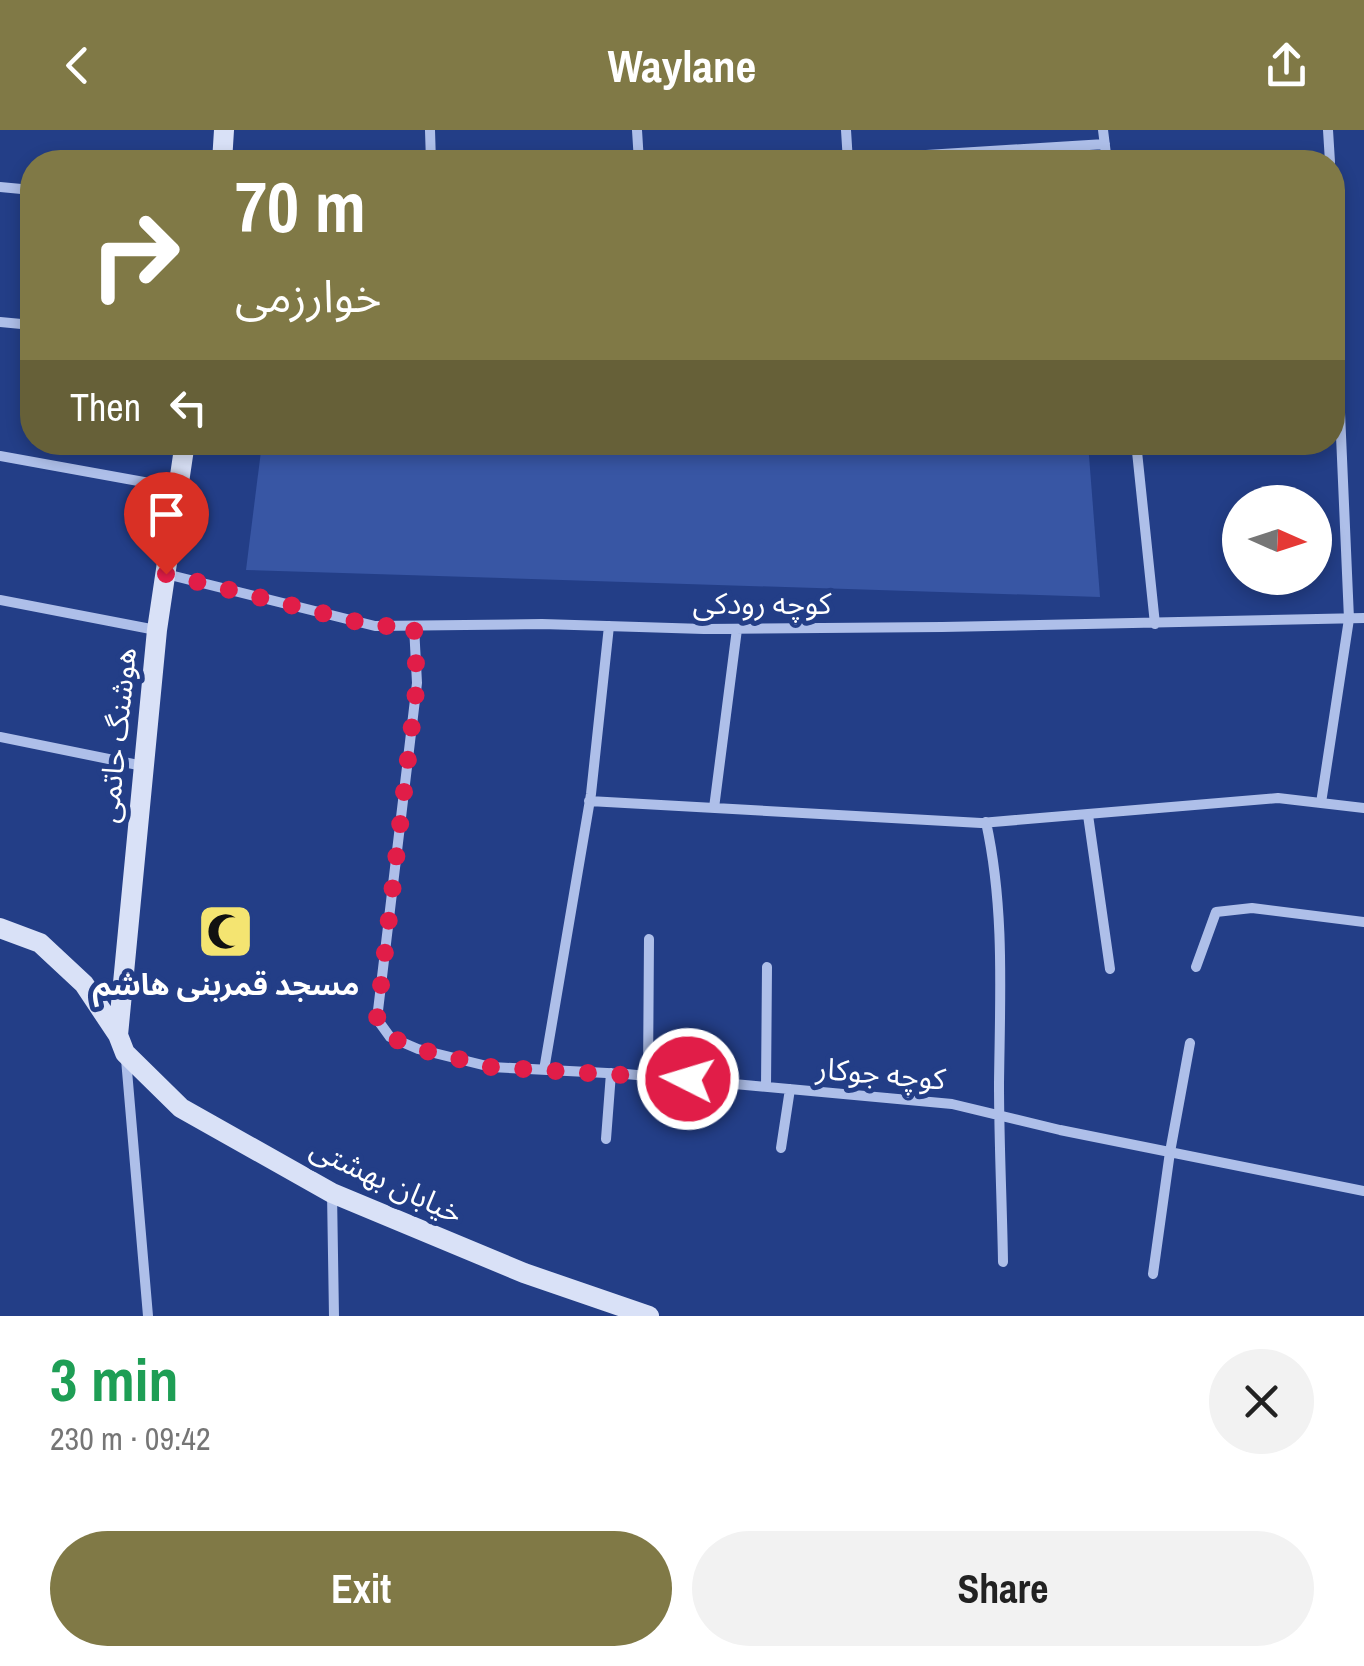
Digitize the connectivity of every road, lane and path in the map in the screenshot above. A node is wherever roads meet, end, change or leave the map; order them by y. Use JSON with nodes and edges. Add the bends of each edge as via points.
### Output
{"nodes":[{"id":1,"x":1103,"y":130,"type":"edge"},
{"id":2,"x":1105,"y":144,"type":"junction"},
{"id":3,"x":1019,"y":150,"type":"edge"},
{"id":4,"x":1106,"y":150,"type":"edge"},
{"id":5,"x":182,"y":455,"type":"edge"},
{"id":6,"x":1137,"y":455,"type":"edge"},
{"id":7,"x":1342,"y":455,"type":"edge"},
{"id":8,"x":0,"y":456,"type":"edge"},
{"id":9,"x":178,"y":488,"type":"junction"},
{"id":10,"x":166,"y":574,"type":"junction"},
{"id":11,"x":0,"y":600,"type":"edge"},
{"id":12,"x":1349,"y":618,"type":"junction"},
{"id":13,"x":1364,"y":618,"type":"edge"},
{"id":14,"x":1155,"y":624,"type":"junction"},
{"id":15,"x":414,"y":626,"type":"junction"},
{"id":16,"x":609,"y":626,"type":"junction"},
{"id":17,"x":737,"y":628,"type":"junction"},
{"id":18,"x":157,"y":630,"type":"junction"},
{"id":19,"x":0,"y":738,"type":"edge"},
{"id":20,"x":143,"y":766,"type":"junction"},
{"id":21,"x":589,"y":801,"type":"junction"},
{"id":22,"x":1321,"y":803,"type":"junction"},
{"id":23,"x":714,"y":808,"type":"junction"},
{"id":24,"x":1364,"y":808,"type":"edge"},
{"id":25,"x":1088,"y":815,"type":"junction"},
{"id":26,"x":986,"y":822,"type":"junction"},
{"id":27,"x":1364,"y":922,"type":"edge"},
{"id":28,"x":0,"y":928,"type":"edge"},
{"id":29,"x":649,"y":939,"type":"dead end"},
{"id":30,"x":768,"y":967,"type":"dead end"},
{"id":31,"x":1196,"y":967,"type":"dead end"},
{"id":32,"x":1110,"y":968,"type":"dead end"},
{"id":33,"x":122,"y":1044,"type":"junction"},
{"id":34,"x":1190,"y":1044,"type":"dead end"},
{"id":35,"x":544,"y":1070,"type":"junction"},
{"id":36,"x":611,"y":1073,"type":"junction"},
{"id":37,"x":648,"y":1076,"type":"junction"},
{"id":38,"x":766,"y":1086,"type":"junction"},
{"id":39,"x":790,"y":1089,"type":"junction"},
{"id":40,"x":999,"y":1114,"type":"junction"},
{"id":41,"x":606,"y":1139,"type":"dead end"},
{"id":42,"x":781,"y":1148,"type":"dead end"},
{"id":43,"x":1170,"y":1152,"type":"junction"},
{"id":44,"x":1364,"y":1191,"type":"edge"},
{"id":45,"x":332,"y":1193,"type":"junction"},
{"id":46,"x":1004,"y":1262,"type":"dead end"},
{"id":47,"x":1153,"y":1274,"type":"dead end"},
{"id":48,"x":612,"y":1310,"type":"edge"},
{"id":49,"x":148,"y":1316,"type":"edge"},
{"id":50,"x":334,"y":1316,"type":"edge"},
{"id":51,"x":649,"y":1316,"type":"edge"}],
"edges":[{"from":1,"to":2,"type":"street"},
{"from":2,"to":3,"type":"street"},
{"from":2,"to":4,"type":"street"},
{"from":5,"to":9,"type":"main road","name":"هوشنگ حاتمی"},
{"from":6,"to":14,"type":"street"},
{"from":7,"to":12,"type":"street"},
{"from":8,"to":9,"type":"street"},
{"from":9,"to":10,"type":"main road","name":"هوشنگ حاتمی"},
{"from":10,"to":15,"type":"street","name":"کوچه رودکی","via":[[374,626]]},
{"from":10,"to":18,"type":"main road","name":"هوشنگ حاتمی"},
{"from":11,"to":18,"type":"street"},
{"from":12,"to":13,"type":"street","name":"کوچه رودکی"},
{"from":12,"to":14,"type":"street","name":"کوچه رودکی"},
{"from":12,"to":22,"type":"street"},
{"from":14,"to":17,"type":"street","name":"کوچه رودکی"},
{"from":15,"to":16,"type":"street","name":"کوچه رودکی"},
{"from":15,"to":35,"type":"street","name":"کوچه جوکار","via":[[417,683],[377,1019],[390,1037],[418,1049],[491,1067]]},
{"from":16,"to":17,"type":"street","name":"کوچه رودکی"},
{"from":16,"to":21,"type":"street"},
{"from":17,"to":23,"type":"street"},
{"from":18,"to":20,"type":"main road","name":"هوشنگ حاتمی"},
{"from":19,"to":20,"type":"street"},
{"from":20,"to":33,"type":"main road","name":"هوشنگ حاتمی"},
{"from":21,"to":23,"type":"street"},
{"from":21,"to":35,"type":"street"},
{"from":22,"to":24,"type":"street"},
{"from":22,"to":25,"type":"street","via":[[1278,798]]},
{"from":23,"to":26,"type":"street"},
{"from":25,"to":26,"type":"street"},
{"from":25,"to":32,"type":"street"},
{"from":26,"to":40,"type":"street","via":[[1001,933]]},
{"from":27,"to":31,"type":"street","via":[[1252,908],[1216,912]]},
{"from":28,"to":33,"type":"main road","name":"خیابان بهشتی","via":[[40,942],[84,984]]},
{"from":29,"to":37,"type":"street"},
{"from":30,"to":38,"type":"street"},
{"from":33,"to":45,"type":"main road","name":"خیابان بهشتی","via":[[181,1108]]},
{"from":33,"to":49,"type":"street"},
{"from":34,"to":43,"type":"street"},
{"from":35,"to":36,"type":"street","name":"کوچه جوکار"},
{"from":36,"to":37,"type":"street","name":"کوچه جوکار"},
{"from":36,"to":41,"type":"street"},
{"from":37,"to":38,"type":"street","name":"کوچه جوکار"},
{"from":38,"to":39,"type":"street","name":"کوچه جوکار"},
{"from":39,"to":40,"type":"street","name":"کوچه جوکار"},
{"from":39,"to":42,"type":"street"},
{"from":40,"to":43,"type":"street","name":"کوچه جوکار"},
{"from":40,"to":46,"type":"street"},
{"from":43,"to":44,"type":"street","name":"کوچه جوکار"},
{"from":43,"to":47,"type":"street"},
{"from":45,"to":48,"type":"main road","name":"خیابان بهشتی"},
{"from":45,"to":50,"type":"street"},
{"from":48,"to":51,"type":"main road","name":"خیابان بهشتی"}]}
